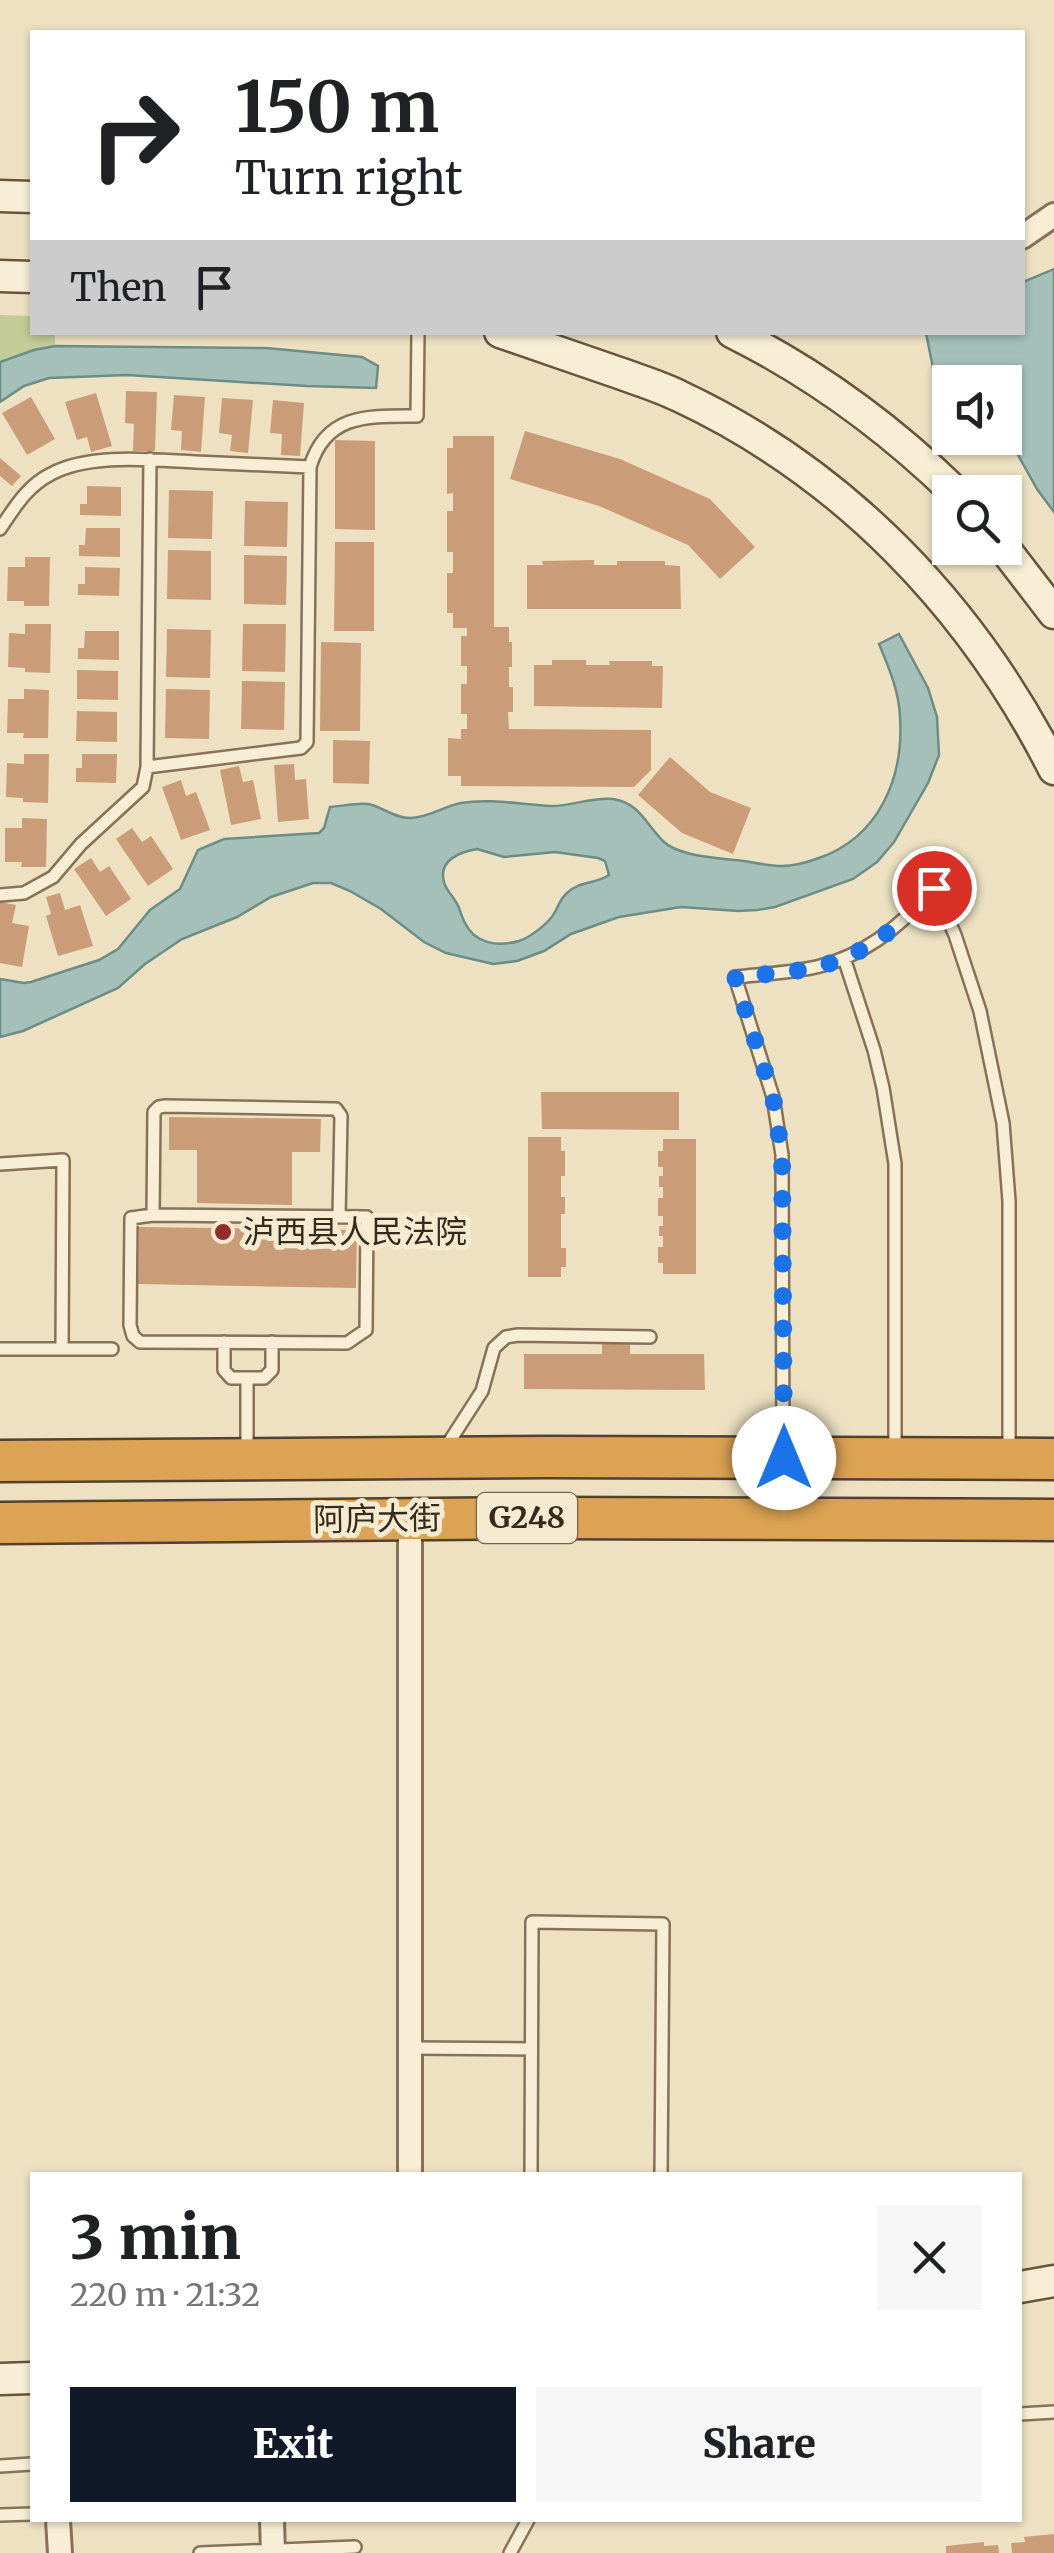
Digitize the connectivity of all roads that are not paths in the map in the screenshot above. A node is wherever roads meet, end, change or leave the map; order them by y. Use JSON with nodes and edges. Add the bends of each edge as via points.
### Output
{"nodes":[{"id":1,"x":0,"y":196,"type":"edge"},
{"id":2,"x":30,"y":197,"type":"edge"},
{"id":3,"x":1054,"y":216,"type":"edge"},
{"id":4,"x":1025,"y":235,"type":"edge"},
{"id":5,"x":0,"y":276,"type":"edge"},
{"id":6,"x":30,"y":277,"type":"edge"},
{"id":7,"x":418,"y":335,"type":"edge"},
{"id":8,"x":509,"y":335,"type":"edge"},
{"id":9,"x":737,"y":335,"type":"edge"},
{"id":10,"x":150,"y":460,"type":"junction"},
{"id":11,"x":310,"y":467,"type":"junction"},
{"id":12,"x":936,"y":475,"type":"edge"},
{"id":13,"x":0,"y":530,"type":"edge"},
{"id":14,"x":1017,"y":565,"type":"edge"},
{"id":15,"x":1054,"y":613,"type":"edge"},
{"id":16,"x":147,"y":768,"type":"junction"},
{"id":17,"x":1054,"y":769,"type":"edge"},
{"id":18,"x":0,"y":895,"type":"edge"},
{"id":19,"x":844,"y":958,"type":"junction"},
{"id":20,"x":0,"y":1164,"type":"edge"},
{"id":21,"x":153,"y":1215,"type":"junction"},
{"id":22,"x":339,"y":1217,"type":"junction"},
{"id":23,"x":650,"y":1337,"type":"dead end"},
{"id":24,"x":224,"y":1342,"type":"junction"},
{"id":25,"x":272,"y":1342,"type":"junction"},
{"id":26,"x":0,"y":1349,"type":"edge"},
{"id":27,"x":62,"y":1349,"type":"junction"},
{"id":28,"x":112,"y":1349,"type":"dead end"},
{"id":29,"x":247,"y":1378,"type":"junction"},
{"id":30,"x":438,"y":1458,"type":"junction"},
{"id":31,"x":784,"y":1458,"type":"junction"},
{"id":32,"x":895,"y":1458,"type":"junction"},
{"id":33,"x":1009,"y":1458,"type":"junction"},
{"id":34,"x":247,"y":1459,"type":"junction"},
{"id":35,"x":1054,"y":1459,"type":"edge"},
{"id":36,"x":0,"y":1462,"type":"edge"},
{"id":37,"x":410,"y":1519,"type":"junction"},
{"id":38,"x":1054,"y":1520,"type":"edge"},
{"id":39,"x":0,"y":1523,"type":"edge"},
{"id":40,"x":410,"y":2048,"type":"junction"},
{"id":41,"x":532,"y":2049,"type":"junction"},
{"id":42,"x":410,"y":2172,"type":"edge"},
{"id":43,"x":531,"y":2172,"type":"edge"},
{"id":44,"x":661,"y":2172,"type":"edge"},
{"id":45,"x":1054,"y":2282,"type":"edge"},
{"id":46,"x":1022,"y":2288,"type":"edge"},
{"id":47,"x":1054,"y":2297,"type":"edge"},
{"id":48,"x":1022,"y":2303,"type":"edge"},
{"id":49,"x":30,"y":2363,"type":"edge"},
{"id":50,"x":0,"y":2364,"type":"edge"},
{"id":51,"x":30,"y":2378,"type":"edge"},
{"id":52,"x":0,"y":2380,"type":"edge"},
{"id":53,"x":1054,"y":2412,"type":"edge"},
{"id":54,"x":1022,"y":2414,"type":"edge"},
{"id":55,"x":30,"y":2464,"type":"edge"},
{"id":56,"x":0,"y":2466,"type":"edge"},
{"id":57,"x":30,"y":2514,"type":"edge"},
{"id":58,"x":0,"y":2515,"type":"edge"},
{"id":59,"x":58,"y":2522,"type":"edge"},
{"id":60,"x":272,"y":2522,"type":"edge"},
{"id":61,"x":527,"y":2522,"type":"edge"},
{"id":62,"x":356,"y":2547,"type":"dead end"},
{"id":63,"x":273,"y":2552,"type":"edge"},
{"id":64,"x":60,"y":2553,"type":"edge"},
{"id":65,"x":200,"y":2553,"type":"edge"},
{"id":66,"x":510,"y":2553,"type":"edge"}],
"edges":[{"from":1,"to":2,"type":"main road"},
{"from":3,"to":4,"type":"street"},
{"from":5,"to":6,"type":"main road"},
{"from":7,"to":11,"type":"lane","via":[[417,416],[344,424],[324,436]]},
{"from":8,"to":17,"type":"main road","via":[[674,393],[828,486],[896,547],[958,617]]},
{"from":9,"to":12,"type":"main road","via":[[836,394]]},
{"from":10,"to":11,"type":"lane"},
{"from":10,"to":13,"type":"lane","via":[[78,464],[49,474],[22,496]]},
{"from":10,"to":16,"type":"lane"},
{"from":11,"to":16,"type":"lane","via":[[308,742]]},
{"from":14,"to":15,"type":"main road"},
{"from":16,"to":18,"type":"lane","via":[[142,786],[53,877],[24,893]]},
{"from":19,"to":31,"type":"lane","via":[[735,977],[773,1097],[782,1155]]},
{"from":19,"to":32,"type":"lane","via":[[874,1050],[895,1164]]},
{"from":19,"to":33,"type":"lane","via":[[890,931],[934,888],[980,1012],[1003,1123]]},
{"from":20,"to":27,"type":"lane","via":[[63,1160]]},
{"from":21,"to":22,"type":"lane"},
{"from":21,"to":22,"type":"lane","via":[[154,1112],[165,1106],[336,1109]]},
{"from":21,"to":24,"type":"lane","via":[[131,1218],[133,1336],[140,1342]]},
{"from":22,"to":25,"type":"lane","via":[[367,1218],[366,1330],[347,1342]]},
{"from":23,"to":30,"type":"lane","via":[[506,1338],[494,1348],[475,1405]]},
{"from":24,"to":25,"type":"lane"},
{"from":24,"to":29,"type":"lane","via":[[224,1370],[231,1378]]},
{"from":25,"to":29,"type":"lane","via":[[272,1370],[264,1378]]},
{"from":26,"to":27,"type":"lane"},
{"from":27,"to":28,"type":"lane"},
{"from":29,"to":34,"type":"lane"},
{"from":30,"to":31,"type":"highway","name":"阿庐大街","number":"G248"},
{"from":30,"to":34,"type":"highway","name":"阿庐大街","number":"G248"},
{"from":31,"to":32,"type":"highway","name":"阿庐大街","number":"G248"},
{"from":32,"to":33,"type":"highway","name":"阿庐大街","number":"G248"},
{"from":33,"to":35,"type":"highway","name":"阿庐大街","number":"G248"},
{"from":34,"to":36,"type":"highway","name":"阿庐大街","number":"G248"},
{"from":37,"to":38,"type":"highway","name":"阿庐大街","number":"G248"},
{"from":37,"to":39,"type":"highway","name":"阿庐大街","number":"G248"},
{"from":37,"to":40,"type":"street"},
{"from":40,"to":41,"type":"lane"},
{"from":40,"to":42,"type":"street"},
{"from":41,"to":43,"type":"lane"},
{"from":41,"to":44,"type":"lane","via":[[532,1922],[662,1924]]},
{"from":45,"to":46,"type":"main road"},
{"from":47,"to":48,"type":"main road"},
{"from":49,"to":50,"type":"main road"},
{"from":51,"to":52,"type":"main road"},
{"from":53,"to":54,"type":"lane"},
{"from":55,"to":56,"type":"lane"},
{"from":57,"to":58,"type":"lane"},
{"from":59,"to":64,"type":"street"},
{"from":60,"to":63,"type":"street"},
{"from":61,"to":66,"type":"lane"},
{"from":62,"to":63,"type":"lane"},
{"from":63,"to":65,"type":"lane"}]}
